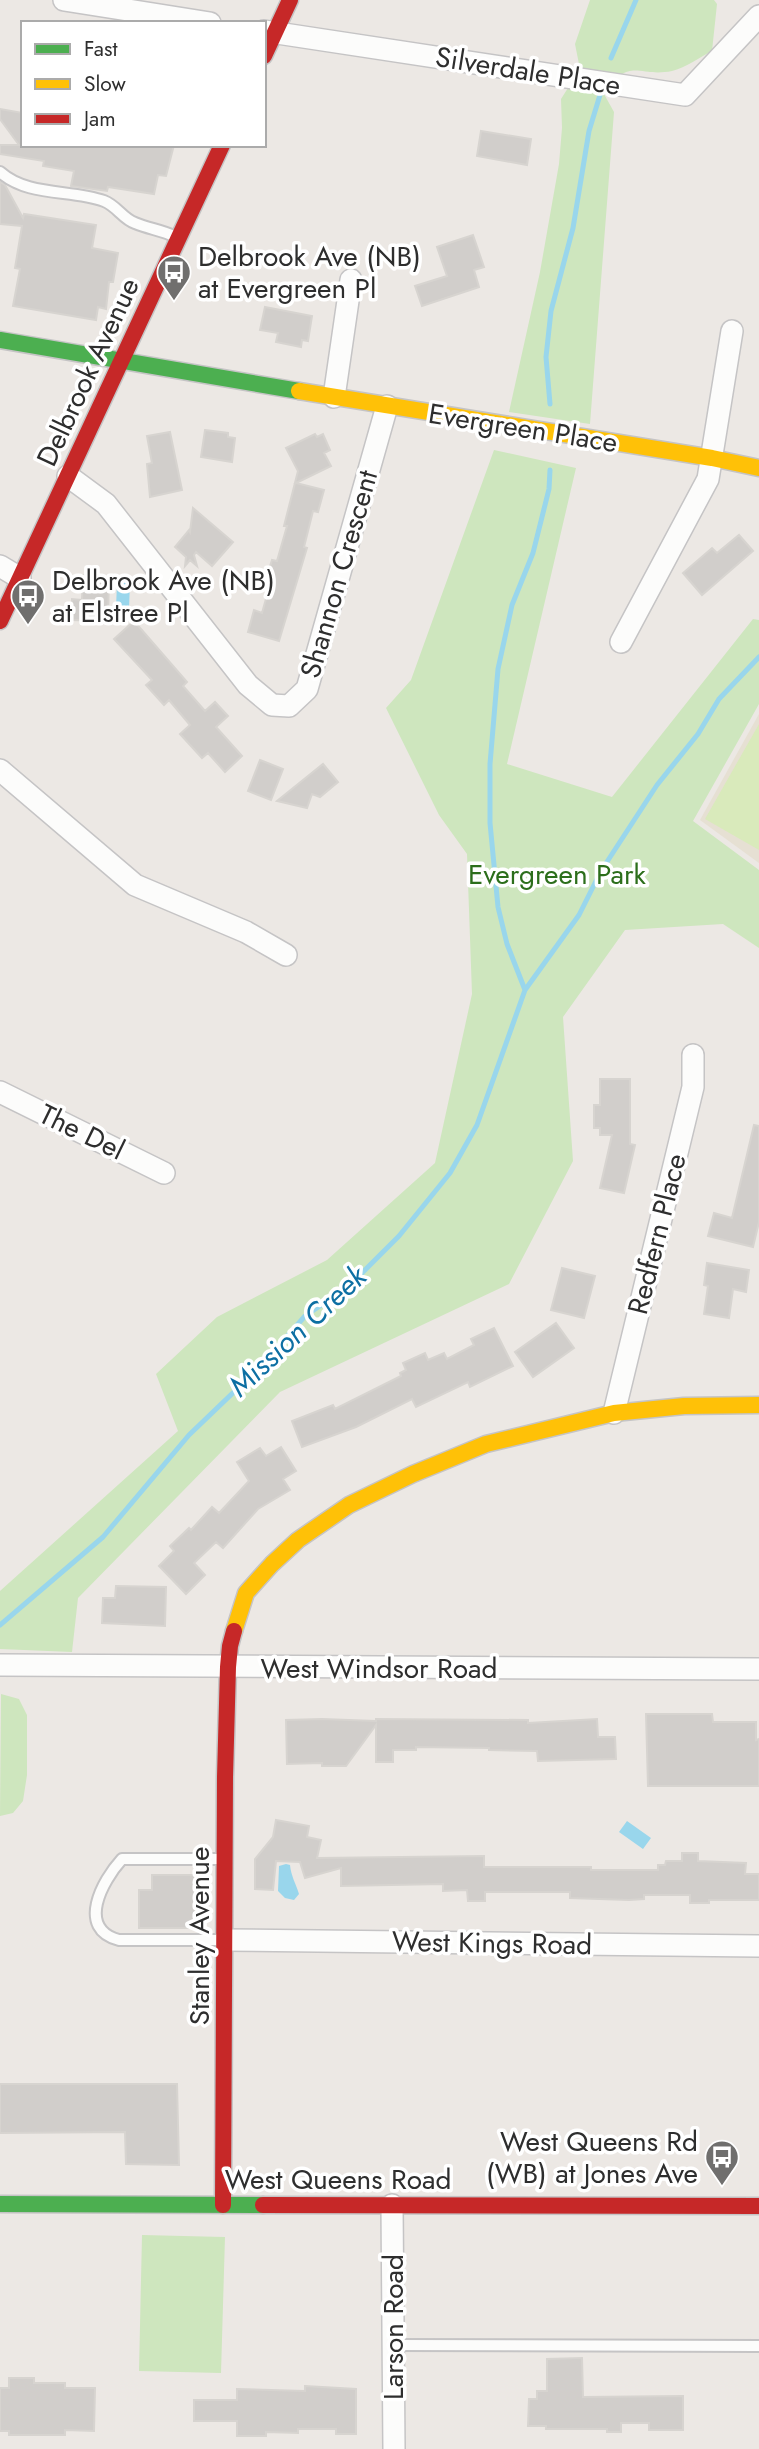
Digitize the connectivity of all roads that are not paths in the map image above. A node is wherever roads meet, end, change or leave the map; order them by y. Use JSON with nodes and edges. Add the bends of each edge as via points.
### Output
{"nodes":[{"id":1,"x":64,"y":0,"type":"edge"},
{"id":2,"x":290,"y":0,"type":"edge"},
{"id":3,"x":759,"y":16,"type":"edge"},
{"id":4,"x":198,"y":21,"type":"edge"},
{"id":5,"x":270,"y":32,"type":"edge"},
{"id":6,"x":221,"y":147,"type":"edge"},
{"id":7,"x":0,"y":172,"type":"edge"},
{"id":8,"x":178,"y":239,"type":"junction"},
{"id":9,"x":351,"y":280,"type":"dead end"},
{"id":10,"x":733,"y":331,"type":"dead end"},
{"id":11,"x":0,"y":340,"type":"edge"},
{"id":12,"x":122,"y":361,"type":"junction"},
{"id":13,"x":334,"y":397,"type":"junction"},
{"id":14,"x":387,"y":406,"type":"junction"},
{"id":15,"x":712,"y":458,"type":"junction"},
{"id":16,"x":759,"y":468,"type":"edge"},
{"id":17,"x":68,"y":476,"type":"junction"},
{"id":18,"x":0,"y":566,"type":"edge"},
{"id":19,"x":20,"y":578,"type":"junction"},
{"id":20,"x":0,"y":621,"type":"edge"},
{"id":21,"x":621,"y":642,"type":"dead end"},
{"id":22,"x":0,"y":770,"type":"edge"},
{"id":23,"x":286,"y":955,"type":"dead end"},
{"id":24,"x":693,"y":1055,"type":"dead end"},
{"id":25,"x":0,"y":1092,"type":"edge"},
{"id":26,"x":164,"y":1173,"type":"dead end"},
{"id":27,"x":759,"y":1405,"type":"edge"},
{"id":28,"x":614,"y":1413,"type":"junction"},
{"id":29,"x":0,"y":1665,"type":"edge"},
{"id":30,"x":228,"y":1667,"type":"junction"},
{"id":31,"x":759,"y":1669,"type":"edge"},
{"id":32,"x":226,"y":1859,"type":"junction"},
{"id":33,"x":225,"y":1940,"type":"junction"},
{"id":34,"x":759,"y":1946,"type":"edge"},
{"id":35,"x":0,"y":2204,"type":"edge"},
{"id":36,"x":223,"y":2205,"type":"junction"},
{"id":37,"x":392,"y":2205,"type":"junction"},
{"id":38,"x":759,"y":2206,"type":"edge"},
{"id":39,"x":393,"y":2345,"type":"junction"},
{"id":40,"x":759,"y":2346,"type":"edge"},
{"id":41,"x":394,"y":2449,"type":"edge"}],
"edges":[{"from":1,"to":4,"type":"street"},
{"from":2,"to":5,"type":"street"},
{"from":3,"to":5,"type":"street","name":"Silverdale Place","via":[[685,95]]},
{"from":6,"to":8,"type":"street","name":"Delbrook Avenue"},
{"from":7,"to":8,"type":"lane","via":[[30,187],[103,201],[132,223],[163,230]]},
{"from":8,"to":12,"type":"street","name":"Delbrook Avenue"},
{"from":9,"to":13,"type":"street"},
{"from":10,"to":15,"type":"street"},
{"from":11,"to":12,"type":"street","name":"Evergreen Place"},
{"from":12,"to":13,"type":"street","name":"Evergreen Place"},
{"from":12,"to":17,"type":"street","name":"Delbrook Avenue"},
{"from":13,"to":14,"type":"street","name":"Evergreen Place"},
{"from":14,"to":15,"type":"street","name":"Evergreen Place"},
{"from":14,"to":17,"type":"street","name":"Shannon Crescent","via":[[307,689],[289,706],[272,705],[248,685],[106,504]]},
{"from":15,"to":16,"type":"street","name":"Evergreen Place"},
{"from":15,"to":21,"type":"street","via":[[708,479]]},
{"from":17,"to":19,"type":"street","name":"Delbrook Avenue"},
{"from":18,"to":19,"type":"street"},
{"from":19,"to":20,"type":"street","name":"Delbrook Avenue"},
{"from":22,"to":23,"type":"street","via":[[135,886],[246,932]]},
{"from":24,"to":28,"type":"street","name":"Redfern Place","via":[[693,1087]]},
{"from":25,"to":26,"type":"street","name":"The Del"},
{"from":27,"to":28,"type":"street","name":"Stanley Avenue"},
{"from":28,"to":30,"type":"street","name":"Stanley Avenue","via":[[485,1444],[349,1504],[272,1563],[246,1594]]},
{"from":29,"to":30,"type":"street","name":"West Windsor Road"},
{"from":30,"to":31,"type":"street","name":"West Windsor Road"},
{"from":30,"to":32,"type":"street","name":"Stanley Avenue"},
{"from":32,"to":33,"type":"street","name":"Stanley Avenue"},
{"from":32,"to":33,"type":"lane","via":[[122,1859],[108,1874],[95,1912],[95,1922],[105,1936],[119,1940]]},
{"from":33,"to":34,"type":"street","name":"West Kings Road"},
{"from":33,"to":36,"type":"street","name":"Stanley Avenue"},
{"from":35,"to":36,"type":"street","name":"West Queens Road"},
{"from":36,"to":37,"type":"street","name":"West Queens Road"},
{"from":37,"to":38,"type":"street","name":"West Queens Road"},
{"from":37,"to":39,"type":"street","name":"Larson Road"},
{"from":39,"to":40,"type":"lane"},
{"from":39,"to":41,"type":"street","name":"Larson Road"}]}
